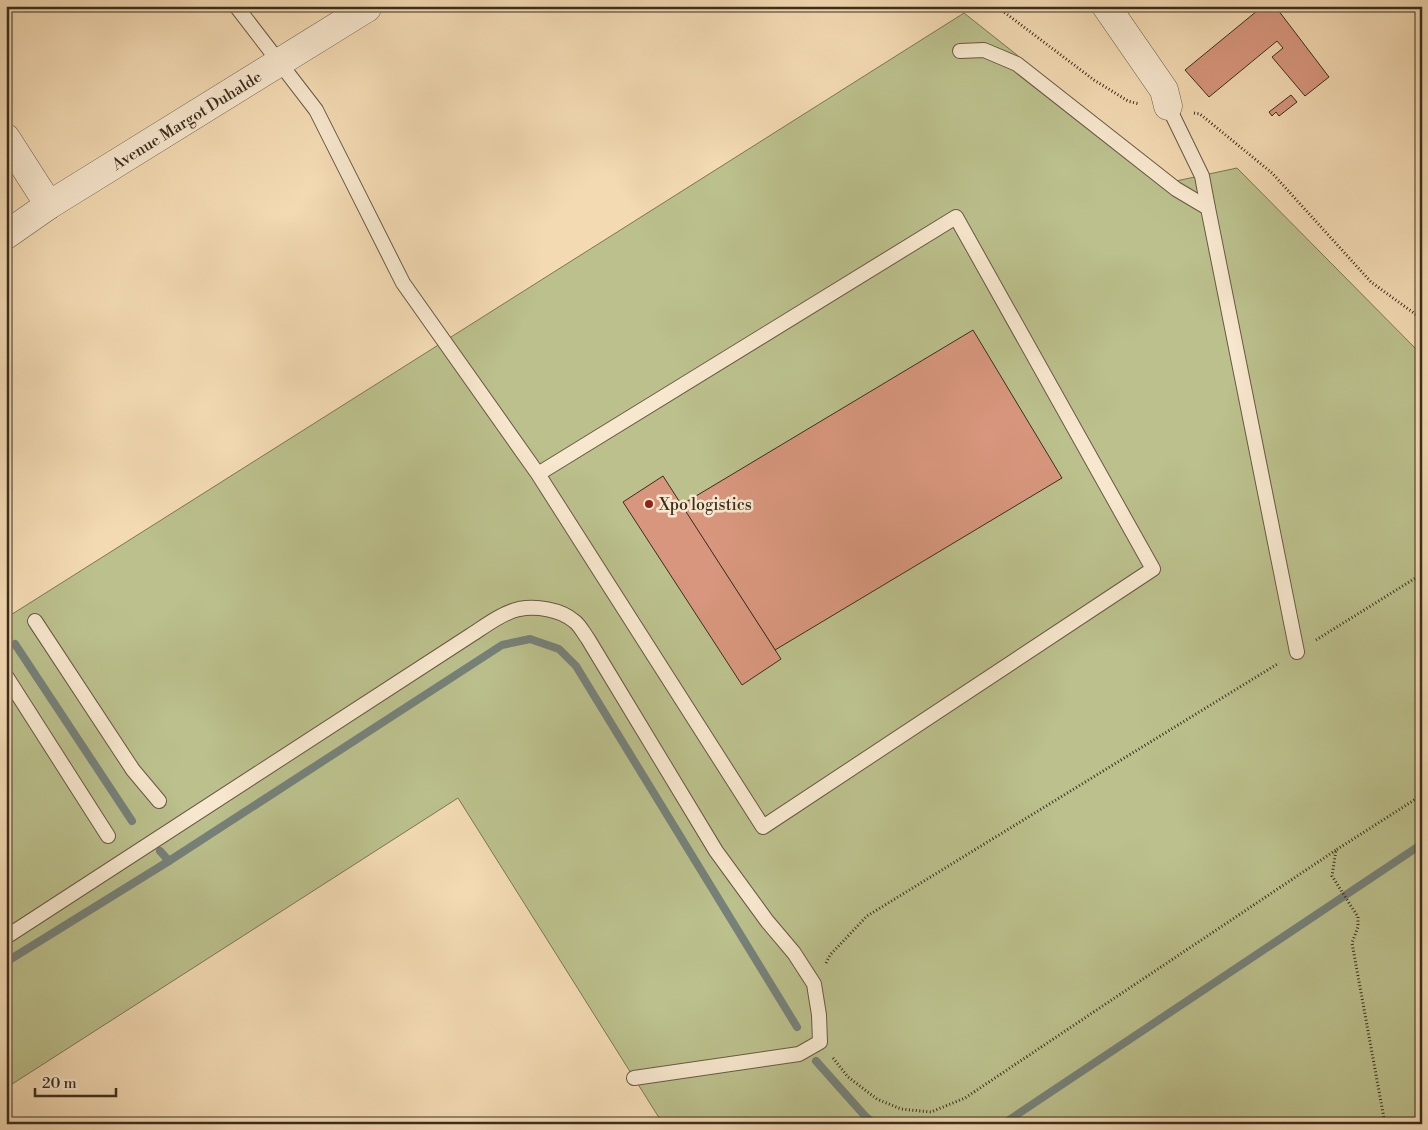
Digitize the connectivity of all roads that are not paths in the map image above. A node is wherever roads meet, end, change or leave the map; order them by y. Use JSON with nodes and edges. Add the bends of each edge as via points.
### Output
{"nodes":[{"id":1,"x":236,"y":6,"type":"edge"},
{"id":2,"x":1106,"y":6,"type":"edge"},
{"id":3,"x":355,"y":10,"type":"edge"},
{"id":4,"x":960,"y":52,"type":"dead end"},
{"id":5,"x":279,"y":62,"type":"junction"},
{"id":6,"x":1157,"y":106,"type":"joint"},
{"id":7,"x":6,"y":138,"type":"edge"},
{"id":8,"x":49,"y":205,"type":"junction"},
{"id":9,"x":1208,"y":208,"type":"junction"},
{"id":10,"x":6,"y":235,"type":"edge"},
{"id":11,"x":538,"y":474,"type":"junction"},
{"id":12,"x":35,"y":621,"type":"dead end"},
{"id":13,"x":1296,"y":652,"type":"road end"},
{"id":14,"x":6,"y":676,"type":"edge"},
{"id":15,"x":159,"y":801,"type":"dead end"},
{"id":16,"x":108,"y":836,"type":"dead end"},
{"id":17,"x":6,"y":937,"type":"edge"},
{"id":18,"x":634,"y":1078,"type":"dead end"}],
"edges":[{"from":1,"to":5,"type":"lane"},
{"from":2,"to":6,"type":"street","via":[[1164,90]]},
{"from":3,"to":5,"type":"street","name":"Avenue Margot Duhalde"},
{"from":4,"to":9,"type":"lane","via":[[984,50],[1017,64],[1176,189]]},
{"from":5,"to":8,"type":"street","name":"Avenue Margot Duhalde"},
{"from":5,"to":11,"type":"lane","via":[[316,110],[403,283]]},
{"from":6,"to":9,"type":"lane","via":[[1202,176]]},
{"from":7,"to":8,"type":"street"},
{"from":8,"to":10,"type":"street","name":"Avenue Margot Duhalde"},
{"from":9,"to":13,"type":"lane"},
{"from":11,"to":11,"type":"lane","via":[[763,827],[1153,569],[956,216]]},
{"from":12,"to":15,"type":"lane","via":[[132,770]]},
{"from":14,"to":16,"type":"lane"},
{"from":17,"to":18,"type":"lane","via":[[506,614],[518,609],[555,610],[574,621],[588,639],[716,851],[814,984],[820,1042],[800,1054]]}]}
